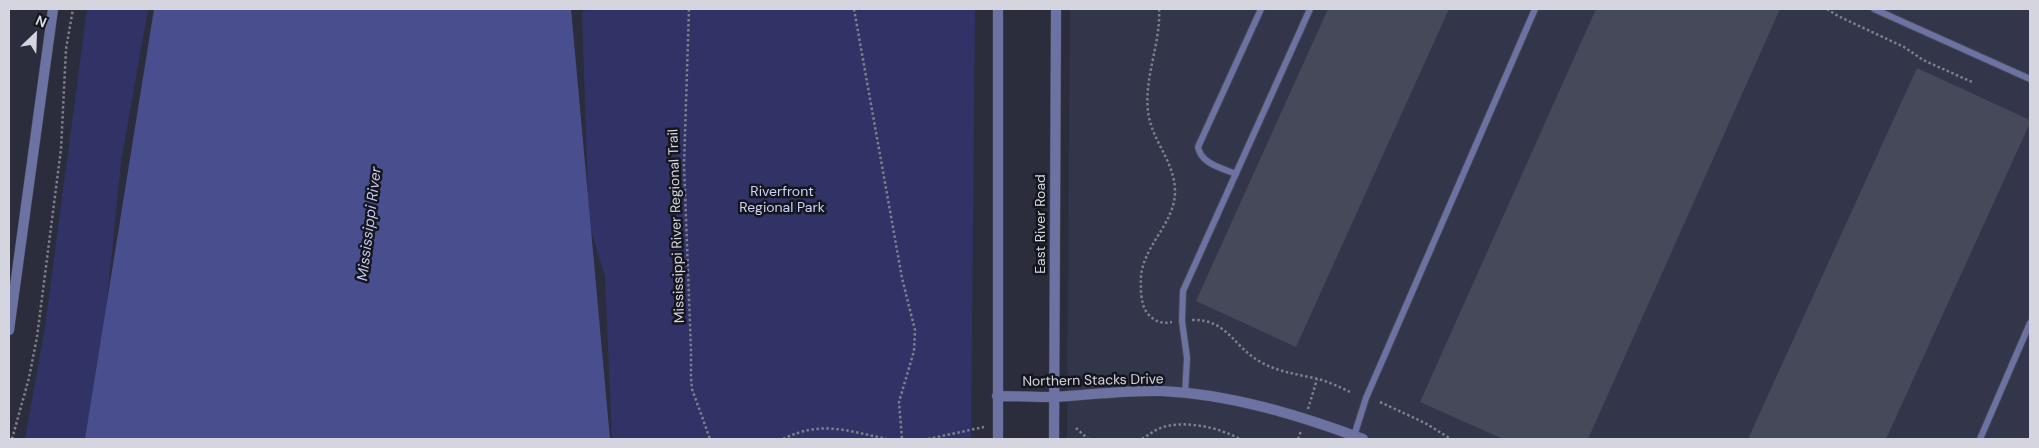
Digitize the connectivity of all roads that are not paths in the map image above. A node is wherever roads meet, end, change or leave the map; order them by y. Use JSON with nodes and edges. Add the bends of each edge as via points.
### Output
{"nodes":[{"id":1,"x":53,"y":9,"type":"edge"},
{"id":2,"x":998,"y":9,"type":"edge"},
{"id":3,"x":1056,"y":9,"type":"edge"},
{"id":4,"x":1261,"y":9,"type":"edge"},
{"id":5,"x":1310,"y":9,"type":"edge"},
{"id":6,"x":1535,"y":9,"type":"edge"},
{"id":7,"x":1874,"y":9,"type":"edge"},
{"id":8,"x":2030,"y":79,"type":"edge"},
{"id":9,"x":1236,"y":174,"type":"junction"},
{"id":10,"x":2030,"y":323,"type":"edge"},
{"id":11,"x":9,"y":330,"type":"edge"},
{"id":12,"x":1185,"y":394,"type":"junction"},
{"id":13,"x":997,"y":396,"type":"junction"},
{"id":14,"x":1054,"y":396,"type":"junction"},
{"id":15,"x":1359,"y":438,"type":"edge"},
{"id":16,"x":998,"y":439,"type":"edge"},
{"id":17,"x":1054,"y":439,"type":"edge"},
{"id":18,"x":1980,"y":439,"type":"edge"}],
"edges":[{"from":1,"to":11,"type":"street"},
{"from":2,"to":13,"type":"street"},
{"from":3,"to":14,"type":"street","name":"East River Road"},
{"from":4,"to":9,"type":"lane","via":[[1198,147],[1204,160]]},
{"from":5,"to":9,"type":"lane"},
{"from":6,"to":15,"type":"lane","via":[[1366,398]]},
{"from":7,"to":8,"type":"lane"},
{"from":9,"to":12,"type":"lane","via":[[1183,291],[1182,321],[1187,358]]},
{"from":10,"to":18,"type":"lane"},
{"from":12,"to":14,"type":"street","name":"Northern Stacks Drive","via":[[1121,391]]},
{"from":12,"to":15,"type":"street","name":"Northern Stacks Drive","via":[[1260,406]]},
{"from":13,"to":14,"type":"street","name":"Northern Stacks Drive"},
{"from":13,"to":16,"type":"street"},
{"from":14,"to":17,"type":"street","name":"East River Road"}]}
